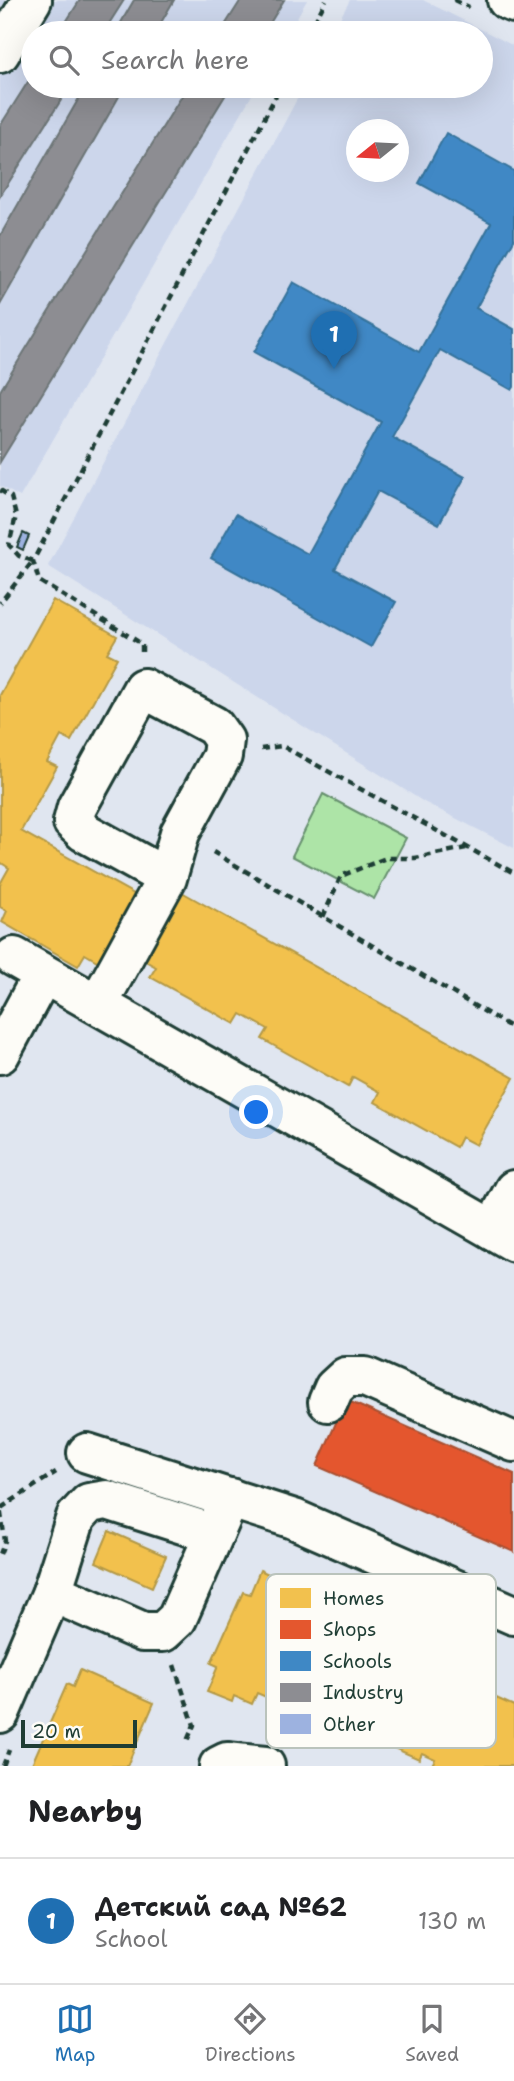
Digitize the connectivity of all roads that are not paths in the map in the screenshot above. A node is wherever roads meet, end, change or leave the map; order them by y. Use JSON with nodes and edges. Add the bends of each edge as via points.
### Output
{"nodes":[{"id":1,"x":32,"y":0,"type":"edge"},
{"id":2,"x":507,"y":0,"type":"edge"},
{"id":3,"x":514,"y":3,"type":"edge"},
{"id":4,"x":0,"y":53,"type":"edge"},
{"id":5,"x":167,"y":878,"type":"junction"},
{"id":6,"x":98,"y":1004,"type":"junction"},
{"id":7,"x":0,"y":1054,"type":"edge"},
{"id":8,"x":514,"y":1190,"type":"edge"},
{"id":9,"x":504,"y":1236,"type":"edge"},
{"id":10,"x":328,"y":1402,"type":"dead end"},
{"id":11,"x":514,"y":1442,"type":"edge"},
{"id":12,"x":86,"y":1453,"type":"road end"},
{"id":13,"x":230,"y":1497,"type":"junction"},
{"id":14,"x":214,"y":1534,"type":"junction"},
{"id":15,"x":420,"y":1574,"type":"edge"},
{"id":16,"x":52,"y":1592,"type":"junction"},
{"id":17,"x":496,"y":1607,"type":"edge"},
{"id":18,"x":514,"y":1615,"type":"edge"},
{"id":19,"x":6,"y":1729,"type":"edge"},
{"id":20,"x":219,"y":1766,"type":"edge"},
{"id":21,"x":265,"y":1766,"type":"edge"}],
"edges":[{"from":1,"to":4,"type":"lane"},
{"from":2,"to":3,"type":"lane"},
{"from":5,"to":5,"type":"lane","via":[[73,822],[76,807],[143,688],[214,726],[223,740],[222,756],[180,833]]},
{"from":5,"to":6,"type":"lane"},
{"from":6,"to":7,"type":"lane","via":[[28,965]]},
{"from":6,"to":9,"type":"lane"},
{"from":8,"to":9,"type":"lane"},
{"from":10,"to":11,"type":"lane","via":[[346,1377],[365,1377]]},
{"from":12,"to":13,"type":"lane"},
{"from":13,"to":14,"type":"lane"},
{"from":13,"to":15,"type":"lane","via":[[294,1519]]},
{"from":14,"to":16,"type":"lane","via":[[107,1500],[89,1503],[76,1517]]},
{"from":14,"to":16,"type":"lane","via":[[177,1619],[163,1632],[143,1632]]},
{"from":16,"to":19,"type":"lane"},
{"from":17,"to":18,"type":"lane"},
{"from":20,"to":21,"type":"lane","via":[[227,1762]]}]}
